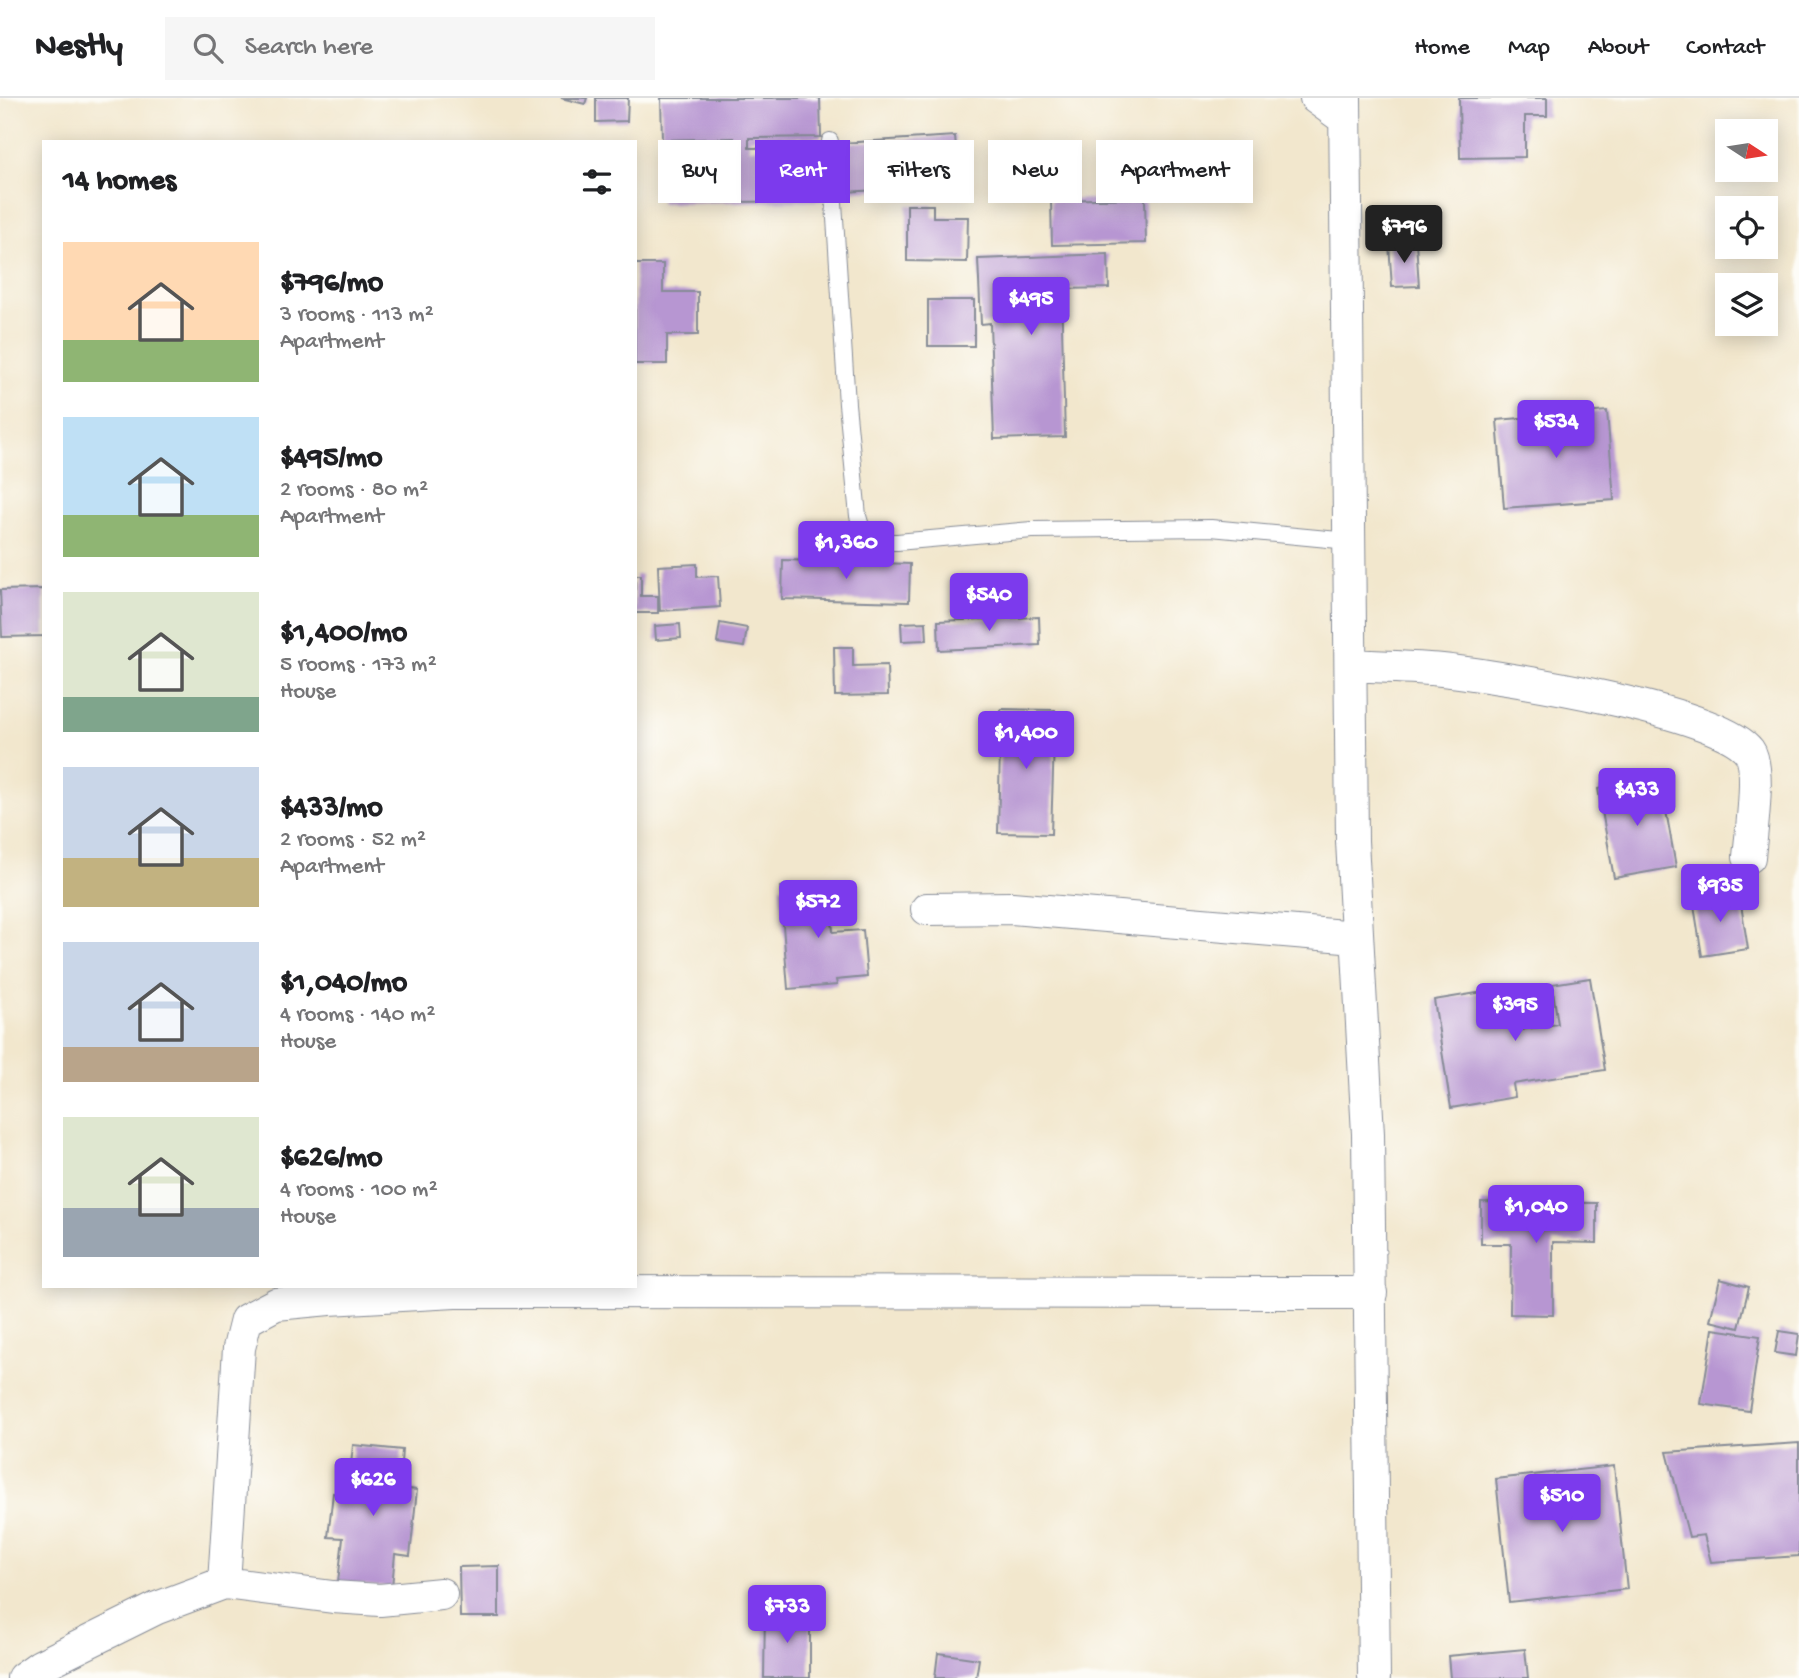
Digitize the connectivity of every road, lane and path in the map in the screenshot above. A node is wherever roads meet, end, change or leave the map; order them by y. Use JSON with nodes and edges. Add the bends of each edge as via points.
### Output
{"nodes":[{"id":1,"x":1316,"y":98,"type":"edge"},
{"id":2,"x":1345,"y":108,"type":"edge"},
{"id":3,"x":834,"y":203,"type":"edge"},
{"id":4,"x":1349,"y":541,"type":"junction"},
{"id":5,"x":1351,"y":665,"type":"junction"},
{"id":6,"x":1749,"y":857,"type":"dead end"},
{"id":7,"x":928,"y":909,"type":"dead end"},
{"id":8,"x":1356,"y":937,"type":"junction"},
{"id":9,"x":1371,"y":1293,"type":"junction"},
{"id":10,"x":224,"y":1583,"type":"junction"},
{"id":11,"x":441,"y":1594,"type":"dead end"},
{"id":12,"x":23,"y":1678,"type":"edge"},
{"id":13,"x":1374,"y":1678,"type":"edge"}],
"edges":[{"from":1,"to":2,"type":"street"},
{"from":2,"to":4,"type":"street"},
{"from":3,"to":4,"type":"lane","via":[[847,404],[863,533],[878,542],[897,542],[1032,530],[1211,528]]},
{"from":4,"to":5,"type":"street"},
{"from":5,"to":6,"type":"street","via":[[1443,670],[1611,699],[1684,717],[1729,735],[1749,752],[1755,768]]},
{"from":5,"to":8,"type":"street"},
{"from":7,"to":8,"type":"street","via":[[1012,908]]},
{"from":8,"to":9,"type":"street","via":[[1368,1134]]},
{"from":9,"to":10,"type":"street","via":[[455,1292],[276,1304],[246,1320],[239,1348]]},
{"from":9,"to":13,"type":"street"},
{"from":10,"to":11,"type":"street","via":[[380,1600]]},
{"from":10,"to":12,"type":"street","via":[[157,1608]]}]}
